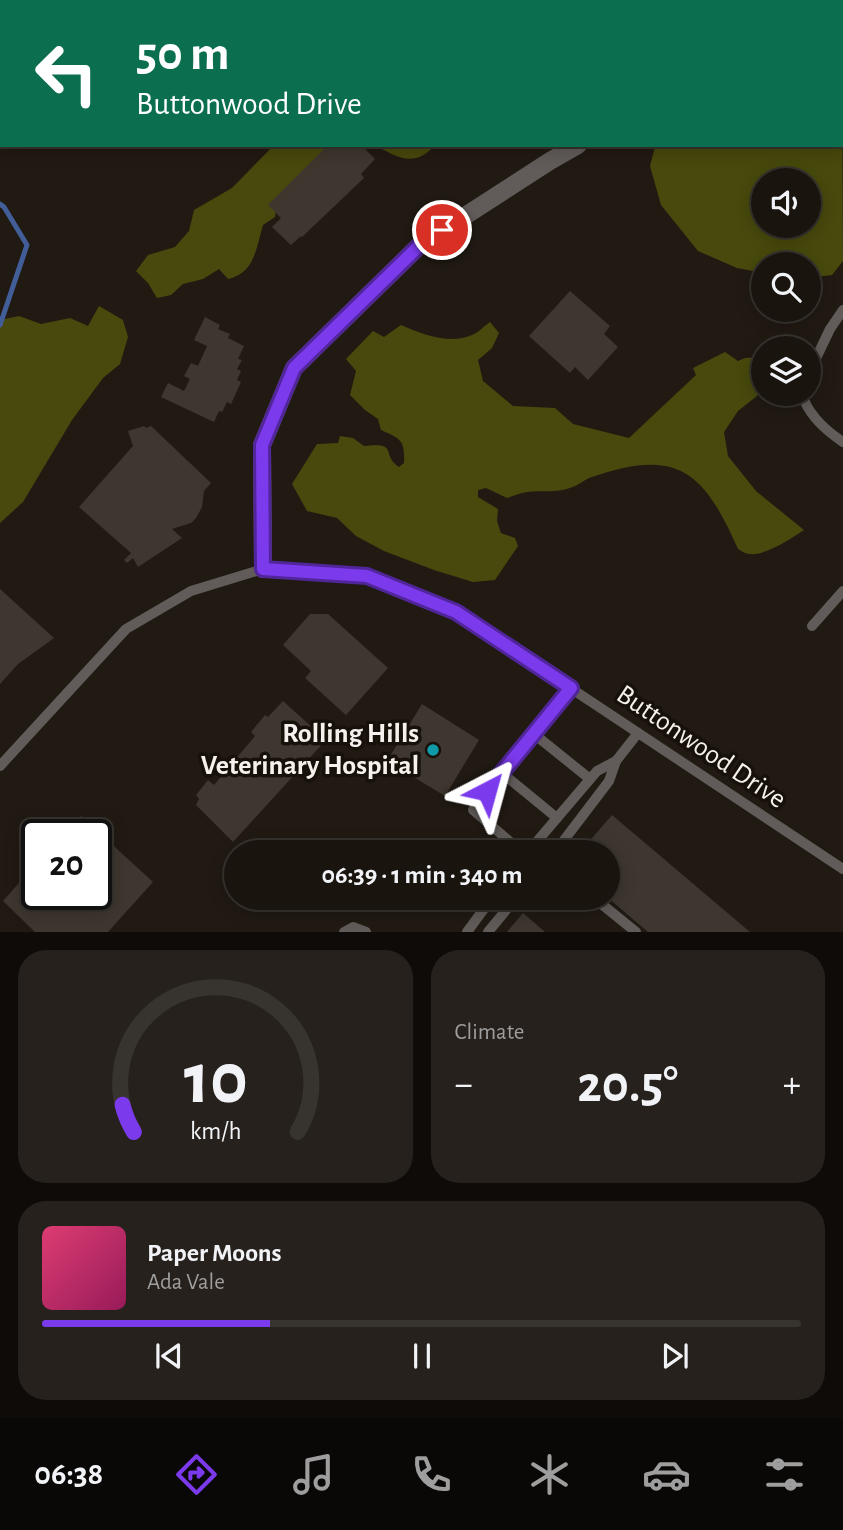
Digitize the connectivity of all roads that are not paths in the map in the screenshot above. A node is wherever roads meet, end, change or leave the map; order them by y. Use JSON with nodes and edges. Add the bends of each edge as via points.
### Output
{"nodes":[{"id":1,"x":575,"y":147,"type":"edge"},
{"id":2,"x":843,"y":310,"type":"edge"},
{"id":3,"x":821,"y":348,"type":"edge"},
{"id":4,"x":806,"y":406,"type":"edge"},
{"id":5,"x":843,"y":442,"type":"edge"},
{"id":6,"x":263,"y":569,"type":"junction"},
{"id":7,"x":843,"y":591,"type":"edge"},
{"id":8,"x":812,"y":626,"type":"dead end"},
{"id":9,"x":571,"y":688,"type":"junction"},
{"id":10,"x":534,"y":733,"type":"junction"},
{"id":11,"x":638,"y":733,"type":"junction"},
{"id":12,"x":616,"y":761,"type":"junction"},
{"id":13,"x":0,"y":766,"type":"edge"},
{"id":14,"x":502,"y":773,"type":"junction"},
{"id":15,"x":590,"y":779,"type":"junction"},
{"id":16,"x":557,"y":818,"type":"junction"},
{"id":17,"x":508,"y":840,"type":"edge"},
{"id":18,"x":538,"y":840,"type":"edge"},
{"id":19,"x":564,"y":840,"type":"edge"},
{"id":20,"x":843,"y":869,"type":"edge"},
{"id":21,"x":483,"y":910,"type":"edge"},
{"id":22,"x":506,"y":910,"type":"edge"},
{"id":23,"x":609,"y":910,"type":"edge"},
{"id":24,"x":344,"y":932,"type":"edge"},
{"id":25,"x":366,"y":932,"type":"edge"},
{"id":26,"x":467,"y":932,"type":"edge"},
{"id":27,"x":488,"y":932,"type":"edge"},
{"id":28,"x":636,"y":932,"type":"edge"}],
"edges":[{"from":1,"to":6,"type":"street","via":[[421,244],[294,368],[262,445]]},
{"from":2,"to":3,"type":"lane"},
{"from":4,"to":5,"type":"lane"},
{"from":6,"to":9,"type":"lane","name":"Buttonwood Drive","via":[[367,576],[456,612]]},
{"from":6,"to":13,"type":"lane","name":"Buttonwood Drive","via":[[191,591],[127,629]]},
{"from":7,"to":8,"type":"lane"},
{"from":9,"to":10,"type":"lane"},
{"from":9,"to":11,"type":"lane","name":"Buttonwood Drive"},
{"from":10,"to":14,"type":"lane"},
{"from":10,"to":15,"type":"lane"},
{"from":11,"to":12,"type":"lane"},
{"from":11,"to":20,"type":"lane","name":"Buttonwood Drive"},
{"from":12,"to":15,"type":"lane"},
{"from":12,"to":19,"type":"lane","via":[[609,781]]},
{"from":14,"to":16,"type":"lane"},
{"from":14,"to":17,"type":"lane","via":[[472,810]]},
{"from":15,"to":16,"type":"lane"},
{"from":16,"to":18,"type":"lane"},
{"from":21,"to":26,"type":"lane"},
{"from":22,"to":27,"type":"lane"},
{"from":23,"to":28,"type":"lane"},
{"from":24,"to":25,"type":"lane","via":[[352,927]]}]}
